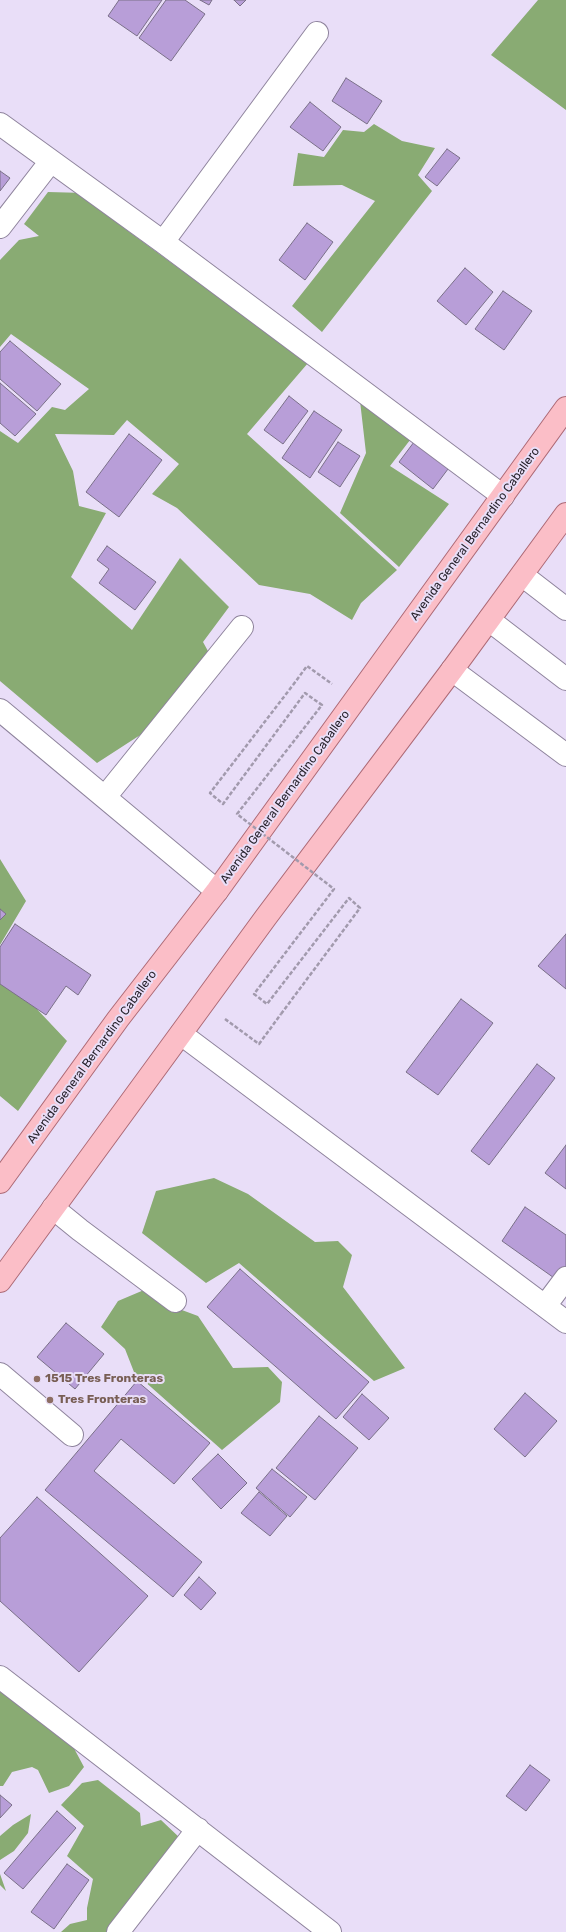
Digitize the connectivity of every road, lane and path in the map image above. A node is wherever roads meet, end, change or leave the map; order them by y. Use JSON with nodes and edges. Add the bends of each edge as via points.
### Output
{"nodes":[{"id":1,"x":317,"y":33,"type":"dead end"},
{"id":2,"x":0,"y":124,"type":"edge"},
{"id":3,"x":51,"y":161,"type":"junction"},
{"id":4,"x":0,"y":227,"type":"edge"},
{"id":5,"x":163,"y":242,"type":"junction"},
{"id":6,"x":566,"y":408,"type":"edge"},
{"id":7,"x":503,"y":496,"type":"junction"},
{"id":8,"x":566,"y":514,"type":"edge"},
{"id":9,"x":522,"y":575,"type":"junction"},
{"id":10,"x":566,"y":609,"type":"edge"},
{"id":11,"x":489,"y":620,"type":"junction"},
{"id":12,"x":242,"y":627,"type":"dead end"},
{"id":13,"x":452,"y":670,"type":"junction"},
{"id":14,"x":566,"y":679,"type":"edge"},
{"id":15,"x":355,"y":701,"type":"junction"},
{"id":16,"x":0,"y":710,"type":"edge"},
{"id":17,"x":566,"y":755,"type":"edge"},
{"id":18,"x":106,"y":797,"type":"junction"},
{"id":19,"x":217,"y":891,"type":"junction"},
{"id":20,"x":204,"y":1003,"type":"junction"},
{"id":21,"x":181,"y":1034,"type":"junction"},
{"id":22,"x":0,"y":1182,"type":"edge"},
{"id":23,"x":53,"y":1208,"type":"junction"},
{"id":24,"x":566,"y":1278,"type":"edge"},
{"id":25,"x":0,"y":1281,"type":"edge"},
{"id":26,"x":176,"y":1300,"type":"dead end"},
{"id":27,"x":546,"y":1306,"type":"junction"},
{"id":28,"x":566,"y":1322,"type":"edge"},
{"id":29,"x":0,"y":1374,"type":"edge"},
{"id":30,"x":72,"y":1436,"type":"dead end"},
{"id":31,"x":0,"y":1677,"type":"edge"},
{"id":32,"x":198,"y":1829,"type":"junction"},
{"id":33,"x":118,"y":1932,"type":"edge"},
{"id":34,"x":330,"y":1932,"type":"edge"}],
"edges":[{"from":1,"to":5,"type":"street"},
{"from":2,"to":3,"type":"street"},
{"from":3,"to":4,"type":"street"},
{"from":3,"to":5,"type":"street"},
{"from":5,"to":7,"type":"street"},
{"from":6,"to":7,"type":"main road","name":"Avenida General Bernardino Caballero"},
{"from":7,"to":15,"type":"main road","name":"Avenida General Bernardino Caballero"},
{"from":8,"to":9,"type":"main road"},
{"from":9,"to":10,"type":"street"},
{"from":9,"to":11,"type":"main road"},
{"from":11,"to":13,"type":"main road"},
{"from":11,"to":14,"type":"street"},
{"from":12,"to":18,"type":"street"},
{"from":13,"to":17,"type":"street"},
{"from":13,"to":20,"type":"main road"},
{"from":15,"to":19,"type":"main road","name":"Avenida General Bernardino Caballero"},
{"from":15,"to":20,"type":"path","bridge":true,"via":[[307,666],[210,793],[223,804],[305,693],[322,705],[237,814],[334,889],[254,994],[267,1004],[349,898],[360,908],[259,1044]]},
{"from":16,"to":18,"type":"street"},
{"from":18,"to":19,"type":"street"},
{"from":19,"to":22,"type":"main road","name":"Avenida General Bernardino Caballero","via":[[118,1019]]},
{"from":20,"to":21,"type":"main road"},
{"from":21,"to":23,"type":"main road"},
{"from":21,"to":27,"type":"street"},
{"from":23,"to":25,"type":"main road"},
{"from":23,"to":26,"type":"street"},
{"from":24,"to":27,"type":"street"},
{"from":27,"to":28,"type":"street"},
{"from":29,"to":30,"type":"street"},
{"from":31,"to":32,"type":"street"},
{"from":32,"to":33,"type":"street"},
{"from":32,"to":34,"type":"street"}]}
